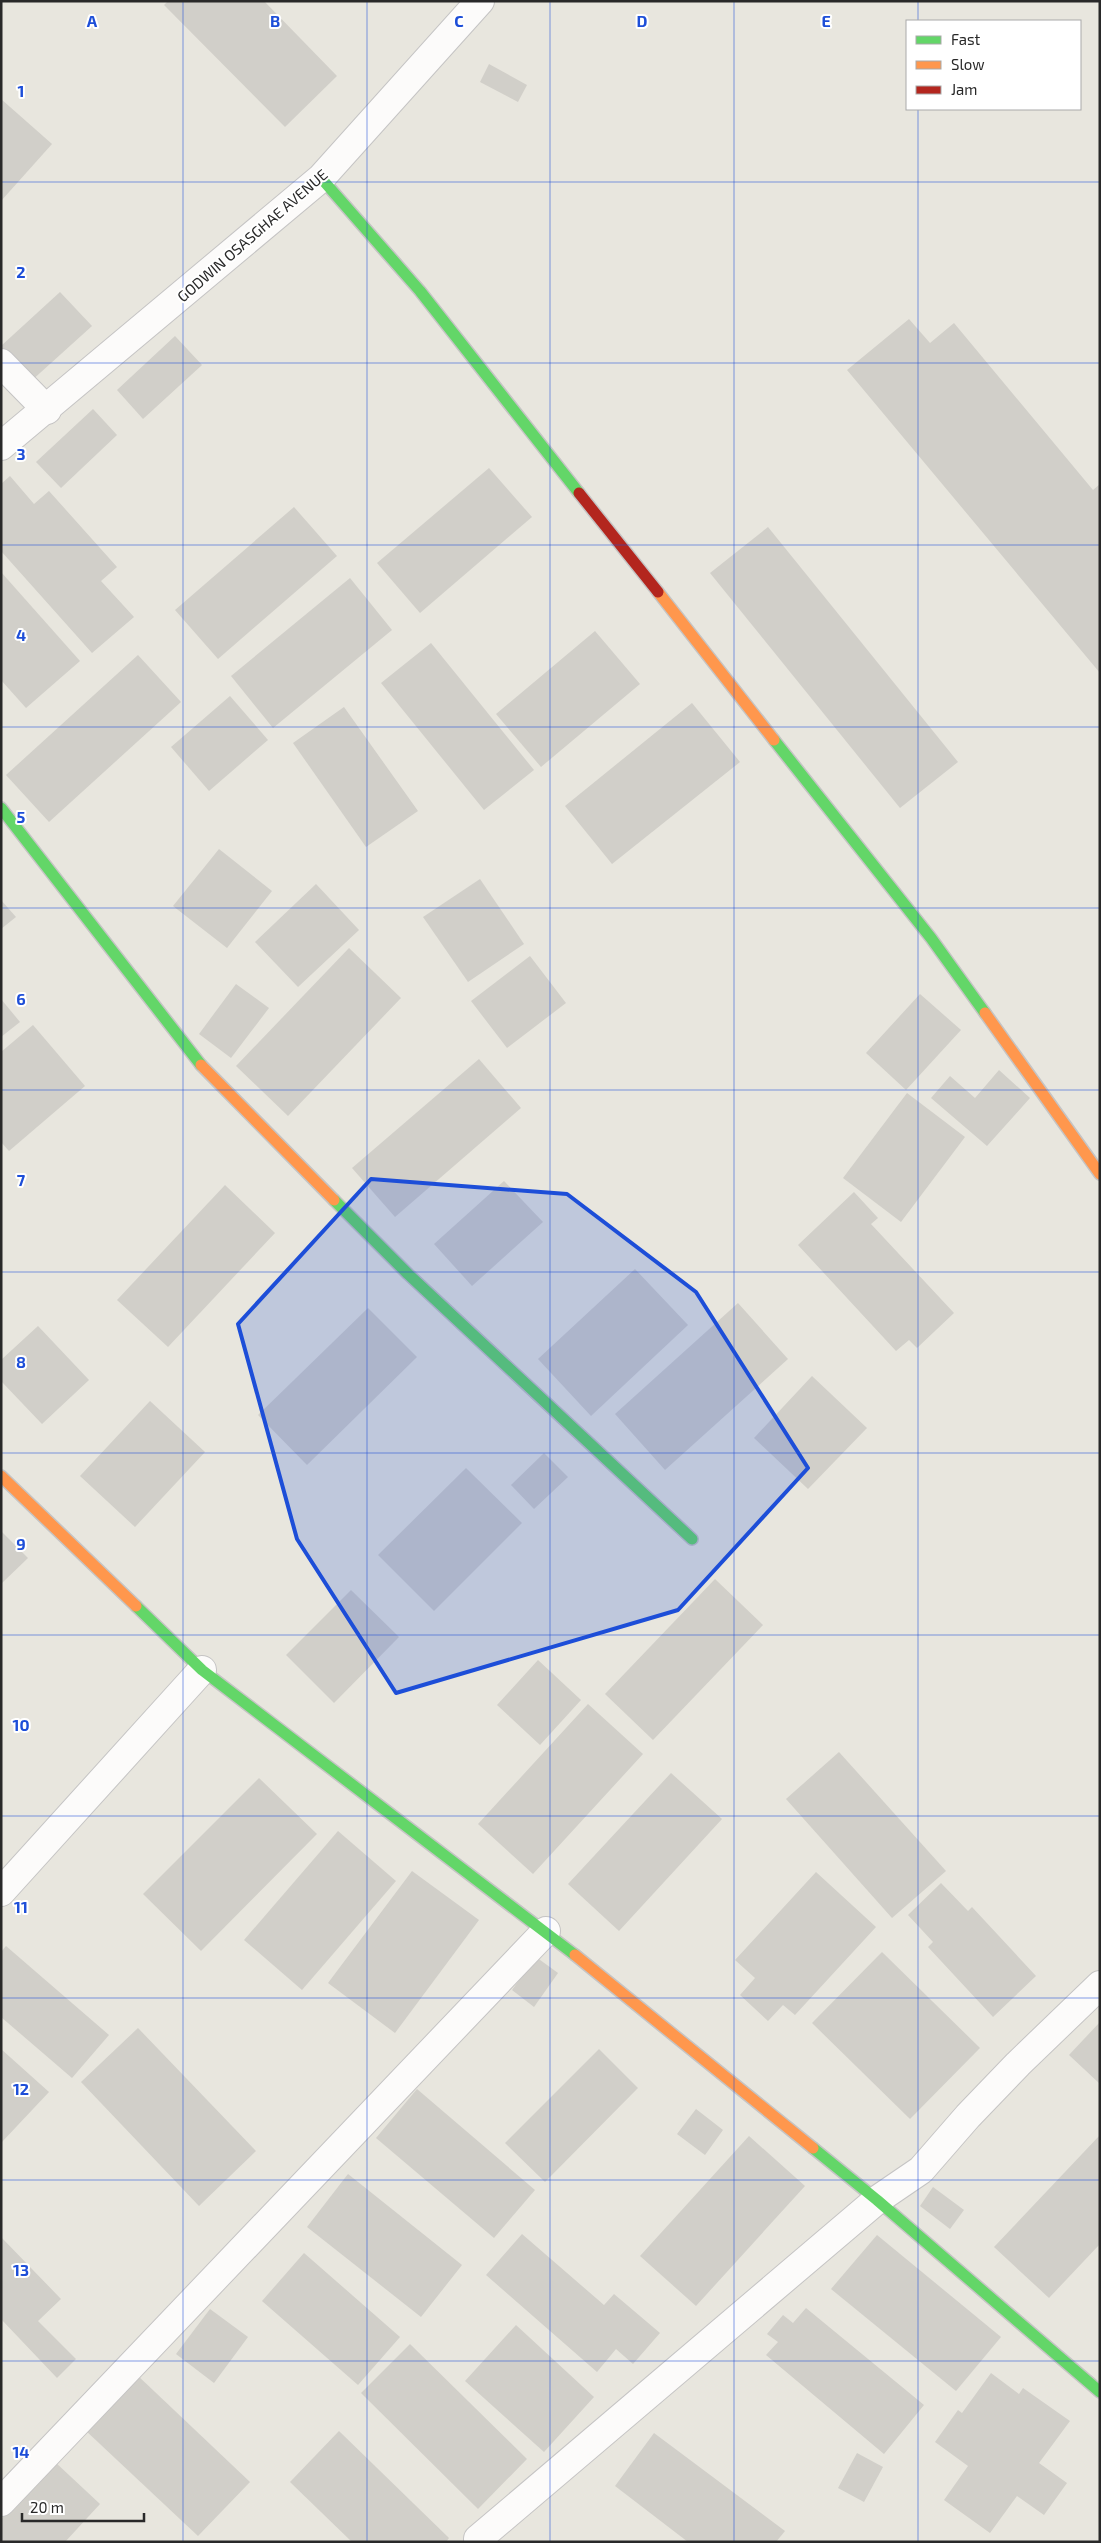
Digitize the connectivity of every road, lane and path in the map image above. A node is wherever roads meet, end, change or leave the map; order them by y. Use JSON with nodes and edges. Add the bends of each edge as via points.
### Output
{"nodes":[{"id":1,"x":480,"y":1,"type":"edge"},
{"id":2,"x":321,"y":178,"type":"junction"},
{"id":3,"x":1,"y":364,"type":"edge"},
{"id":4,"x":47,"y":410,"type":"junction"},
{"id":5,"x":1,"y":446,"type":"edge"},
{"id":6,"x":1,"y":808,"type":"edge"},
{"id":7,"x":1100,"y":1174,"type":"edge"},
{"id":8,"x":1,"y":1476,"type":"edge"},
{"id":9,"x":692,"y":1540,"type":"dead end"},
{"id":10,"x":202,"y":1670,"type":"junction"},
{"id":11,"x":1,"y":1892,"type":"edge"},
{"id":12,"x":546,"y":1931,"type":"junction"},
{"id":13,"x":1100,"y":1985,"type":"edge"},
{"id":14,"x":876,"y":2200,"type":"junction"},
{"id":15,"x":1100,"y":2392,"type":"edge"},
{"id":16,"x":1,"y":2502,"type":"edge"},
{"id":17,"x":478,"y":2539,"type":"dead end"}],
"edges":[{"from":1,"to":2,"type":"street","name":"GODWIN OSASGHAE AVENUE"},
{"from":2,"to":4,"type":"street","name":"GODWIN OSASGHAE AVENUE"},
{"from":2,"to":7,"type":"street","via":[[420,291],[931,938]]},
{"from":3,"to":4,"type":"street"},
{"from":4,"to":5,"type":"street","name":"GODWIN OSASGHAE AVENUE"},
{"from":6,"to":9,"type":"street","via":[[203,1068],[408,1274]]},
{"from":8,"to":10,"type":"street"},
{"from":10,"to":11,"type":"street"},
{"from":10,"to":12,"type":"street"},
{"from":12,"to":14,"type":"street"},
{"from":12,"to":16,"type":"street"},
{"from":13,"to":14,"type":"street","via":[[1012,2070],[921,2170]]},
{"from":14,"to":15,"type":"street"},
{"from":14,"to":17,"type":"street"}]}
